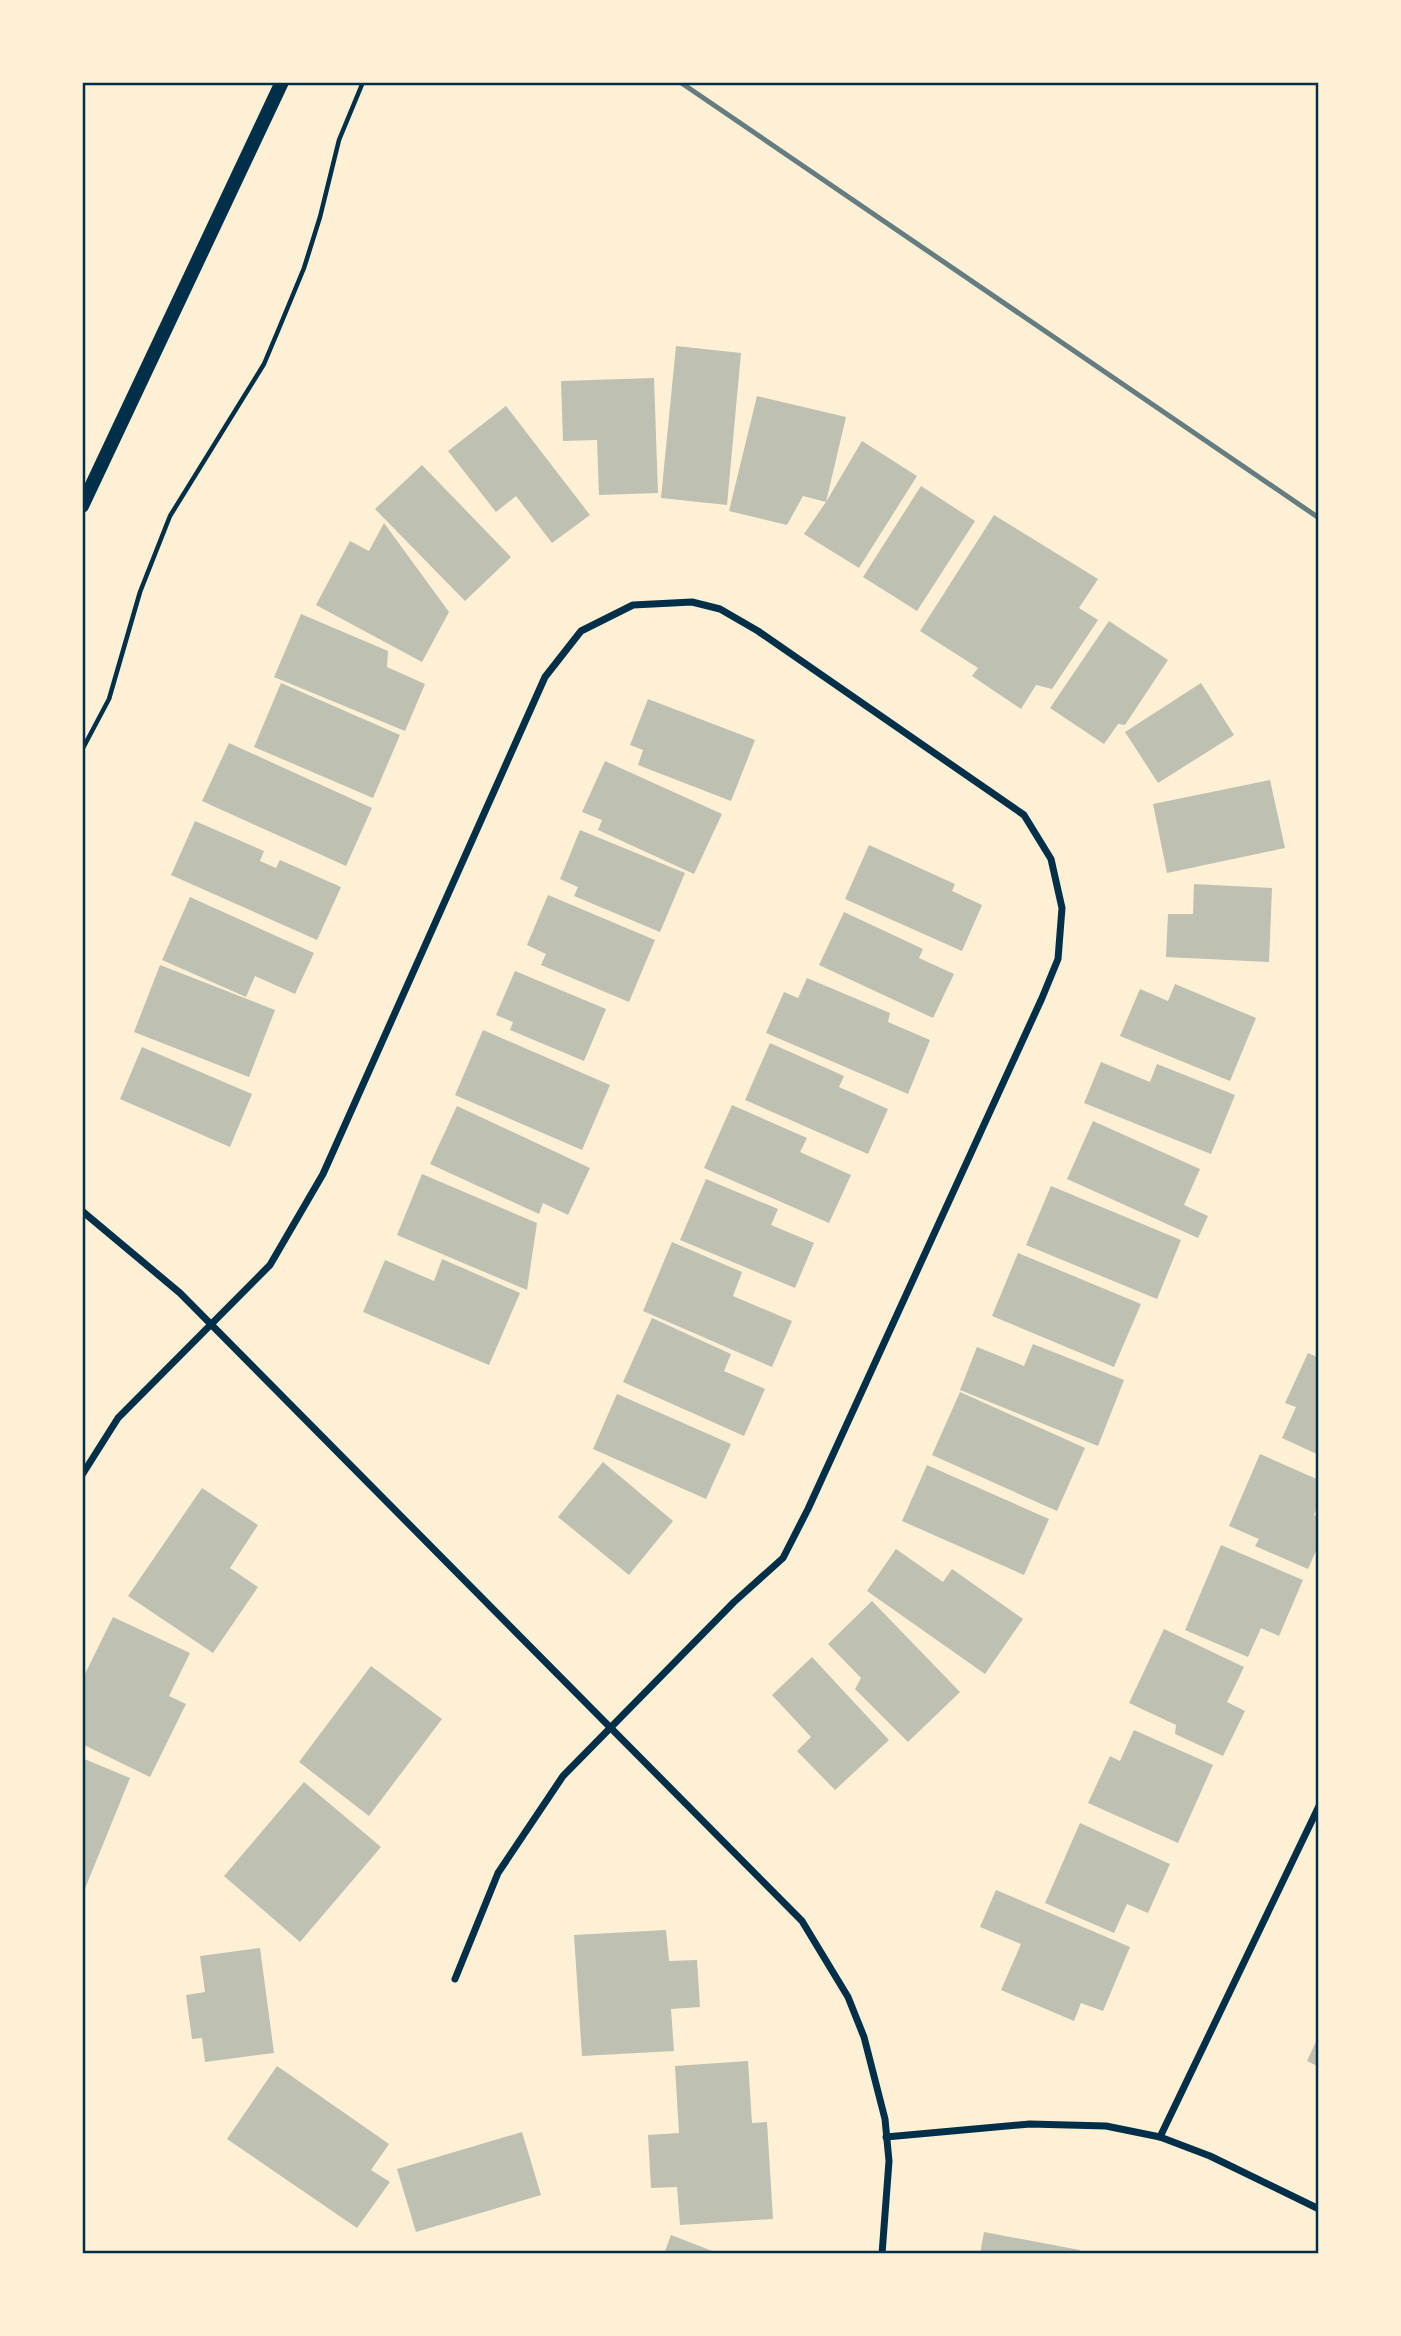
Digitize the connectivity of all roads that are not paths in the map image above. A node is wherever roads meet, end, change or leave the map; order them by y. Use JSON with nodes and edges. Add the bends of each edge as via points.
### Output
{"nodes":[{"id":1,"x":282,"y":82,"type":"edge"},
{"id":2,"x":82,"y":506,"type":"edge"},
{"id":3,"x":82,"y":1211,"type":"edge"},
{"id":4,"x":211,"y":1324,"type":"junction"},
{"id":5,"x":82,"y":1475,"type":"edge"},
{"id":6,"x":610,"y":1728,"type":"junction"},
{"id":7,"x":1319,"y":1806,"type":"edge"},
{"id":8,"x":455,"y":1979,"type":"dead end"},
{"id":9,"x":886,"y":2137,"type":"junction"},
{"id":10,"x":1160,"y":2137,"type":"junction"},
{"id":11,"x":1319,"y":2209,"type":"edge"},
{"id":12,"x":882,"y":2254,"type":"edge"}],
"edges":[{"from":1,"to":2,"type":"main road"},
{"from":3,"to":4,"type":"street","via":[[166,1279]]},
{"from":4,"to":5,"type":"street","via":[[118,1418]]},
{"from":4,"to":6,"type":"street"},
{"from":4,"to":6,"type":"street","via":[[270,1265],[323,1174],[545,677],[581,631],[633,604],[692,602],[720,609],[1024,815],[1051,859],[1062,908],[1058,959],[1042,998],[783,1558]]},
{"from":6,"to":8,"type":"street","via":[[563,1776],[498,1873]]},
{"from":6,"to":9,"type":"street","via":[[802,1921],[848,1997],[864,2037]]},
{"from":7,"to":10,"type":"street"},
{"from":9,"to":10,"type":"street","via":[[1030,2124],[1106,2126]]},
{"from":9,"to":12,"type":"street","via":[[889,2161]]},
{"from":10,"to":11,"type":"street"}]}
